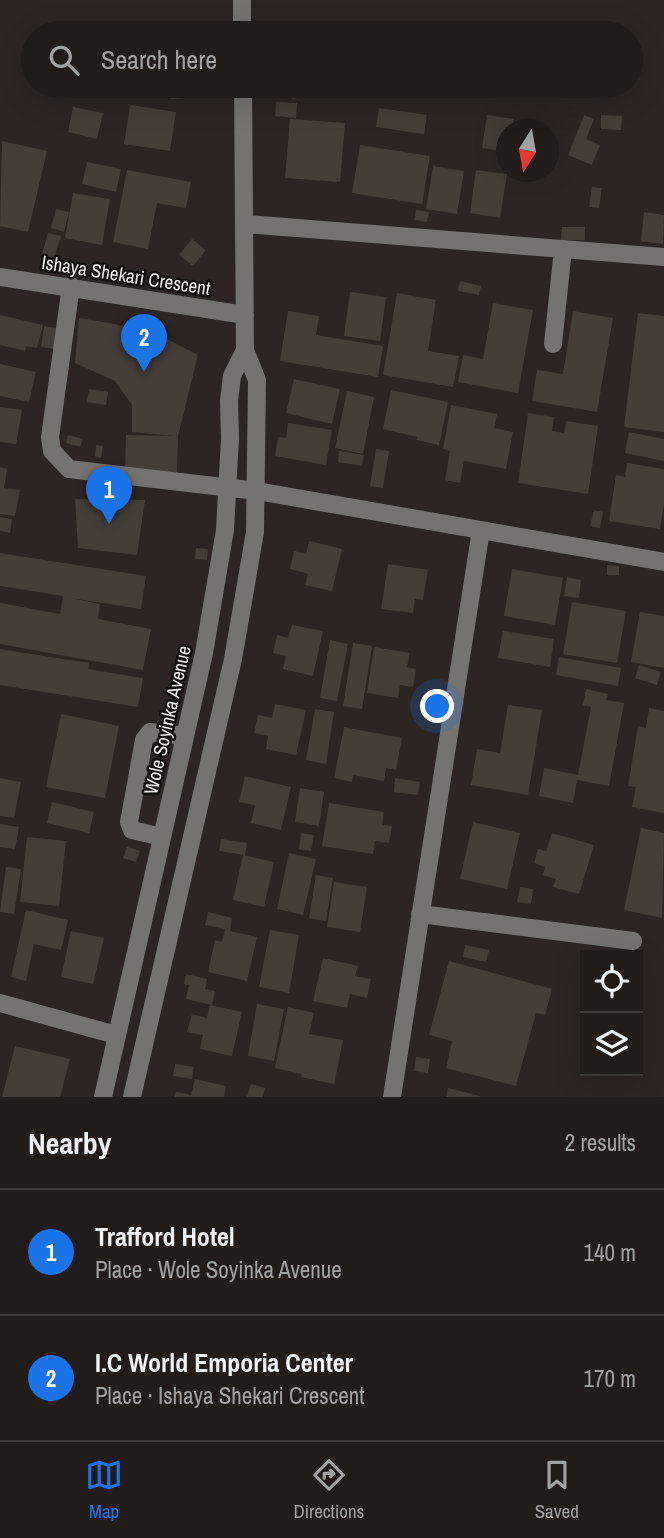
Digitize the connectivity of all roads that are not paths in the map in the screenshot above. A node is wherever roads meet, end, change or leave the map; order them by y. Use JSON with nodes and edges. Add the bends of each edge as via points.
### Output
{"nodes":[{"id":1,"x":242,"y":0,"type":"edge"},
{"id":2,"x":242,"y":21,"type":"edge"},
{"id":3,"x":243,"y":98,"type":"edge"},
{"id":4,"x":246,"y":224,"type":"junction"},
{"id":5,"x":563,"y":249,"type":"junction"},
{"id":6,"x":664,"y":257,"type":"edge"},
{"id":7,"x":0,"y":276,"type":"edge"},
{"id":8,"x":71,"y":286,"type":"junction"},
{"id":9,"x":245,"y":316,"type":"junction"},
{"id":10,"x":553,"y":344,"type":"dead end"},
{"id":11,"x":245,"y":350,"type":"junction"},
{"id":12,"x":229,"y":488,"type":"junction"},
{"id":13,"x":257,"y":491,"type":"junction"},
{"id":14,"x":481,"y":530,"type":"junction"},
{"id":15,"x":664,"y":562,"type":"edge"},
{"id":16,"x":185,"y":736,"type":"junction"},
{"id":17,"x":162,"y":837,"type":"junction"},
{"id":18,"x":420,"y":914,"type":"junction"},
{"id":19,"x":633,"y":941,"type":"dead end"},
{"id":20,"x":0,"y":1003,"type":"edge"},
{"id":21,"x":116,"y":1035,"type":"junction"},
{"id":22,"x":103,"y":1097,"type":"edge"},
{"id":23,"x":132,"y":1097,"type":"edge"},
{"id":24,"x":391,"y":1097,"type":"edge"}],
"edges":[{"from":1,"to":2,"type":"street"},
{"from":3,"to":4,"type":"street","name":"Wole Soyinka Avenue"},
{"from":4,"to":5,"type":"street"},
{"from":4,"to":9,"type":"street","name":"Wole Soyinka Avenue"},
{"from":5,"to":6,"type":"street"},
{"from":5,"to":10,"type":"street"},
{"from":7,"to":8,"type":"street","name":"Ishaya Shekari Crescent"},
{"from":8,"to":9,"type":"street","name":"Ishaya Shekari Crescent"},
{"from":8,"to":12,"type":"street","via":[[52,451],[69,469]]},
{"from":9,"to":11,"type":"street","name":"Wole Soyinka Avenue"},
{"from":11,"to":12,"type":"street","name":"Wole Soyinka Avenue","via":[[232,376]]},
{"from":11,"to":13,"type":"street","name":"Wole Soyinka Avenue","via":[[257,380]]},
{"from":12,"to":13,"type":"street"},
{"from":12,"to":16,"type":"street","name":"Wole Soyinka Avenue","via":[[204,653]]},
{"from":13,"to":14,"type":"street"},
{"from":13,"to":23,"type":"street","name":"Wole Soyinka Avenue","via":[[255,532],[233,659]]},
{"from":14,"to":15,"type":"street"},
{"from":14,"to":18,"type":"street"},
{"from":16,"to":17,"type":"street","name":"Wole Soyinka Avenue"},
{"from":16,"to":17,"type":"street","via":[[150,732],[144,740],[129,822],[132,830]]},
{"from":17,"to":21,"type":"street","name":"Wole Soyinka Avenue"},
{"from":18,"to":19,"type":"street"},
{"from":18,"to":24,"type":"street"},
{"from":20,"to":21,"type":"street"},
{"from":21,"to":22,"type":"street","name":"Wole Soyinka Avenue"}]}
